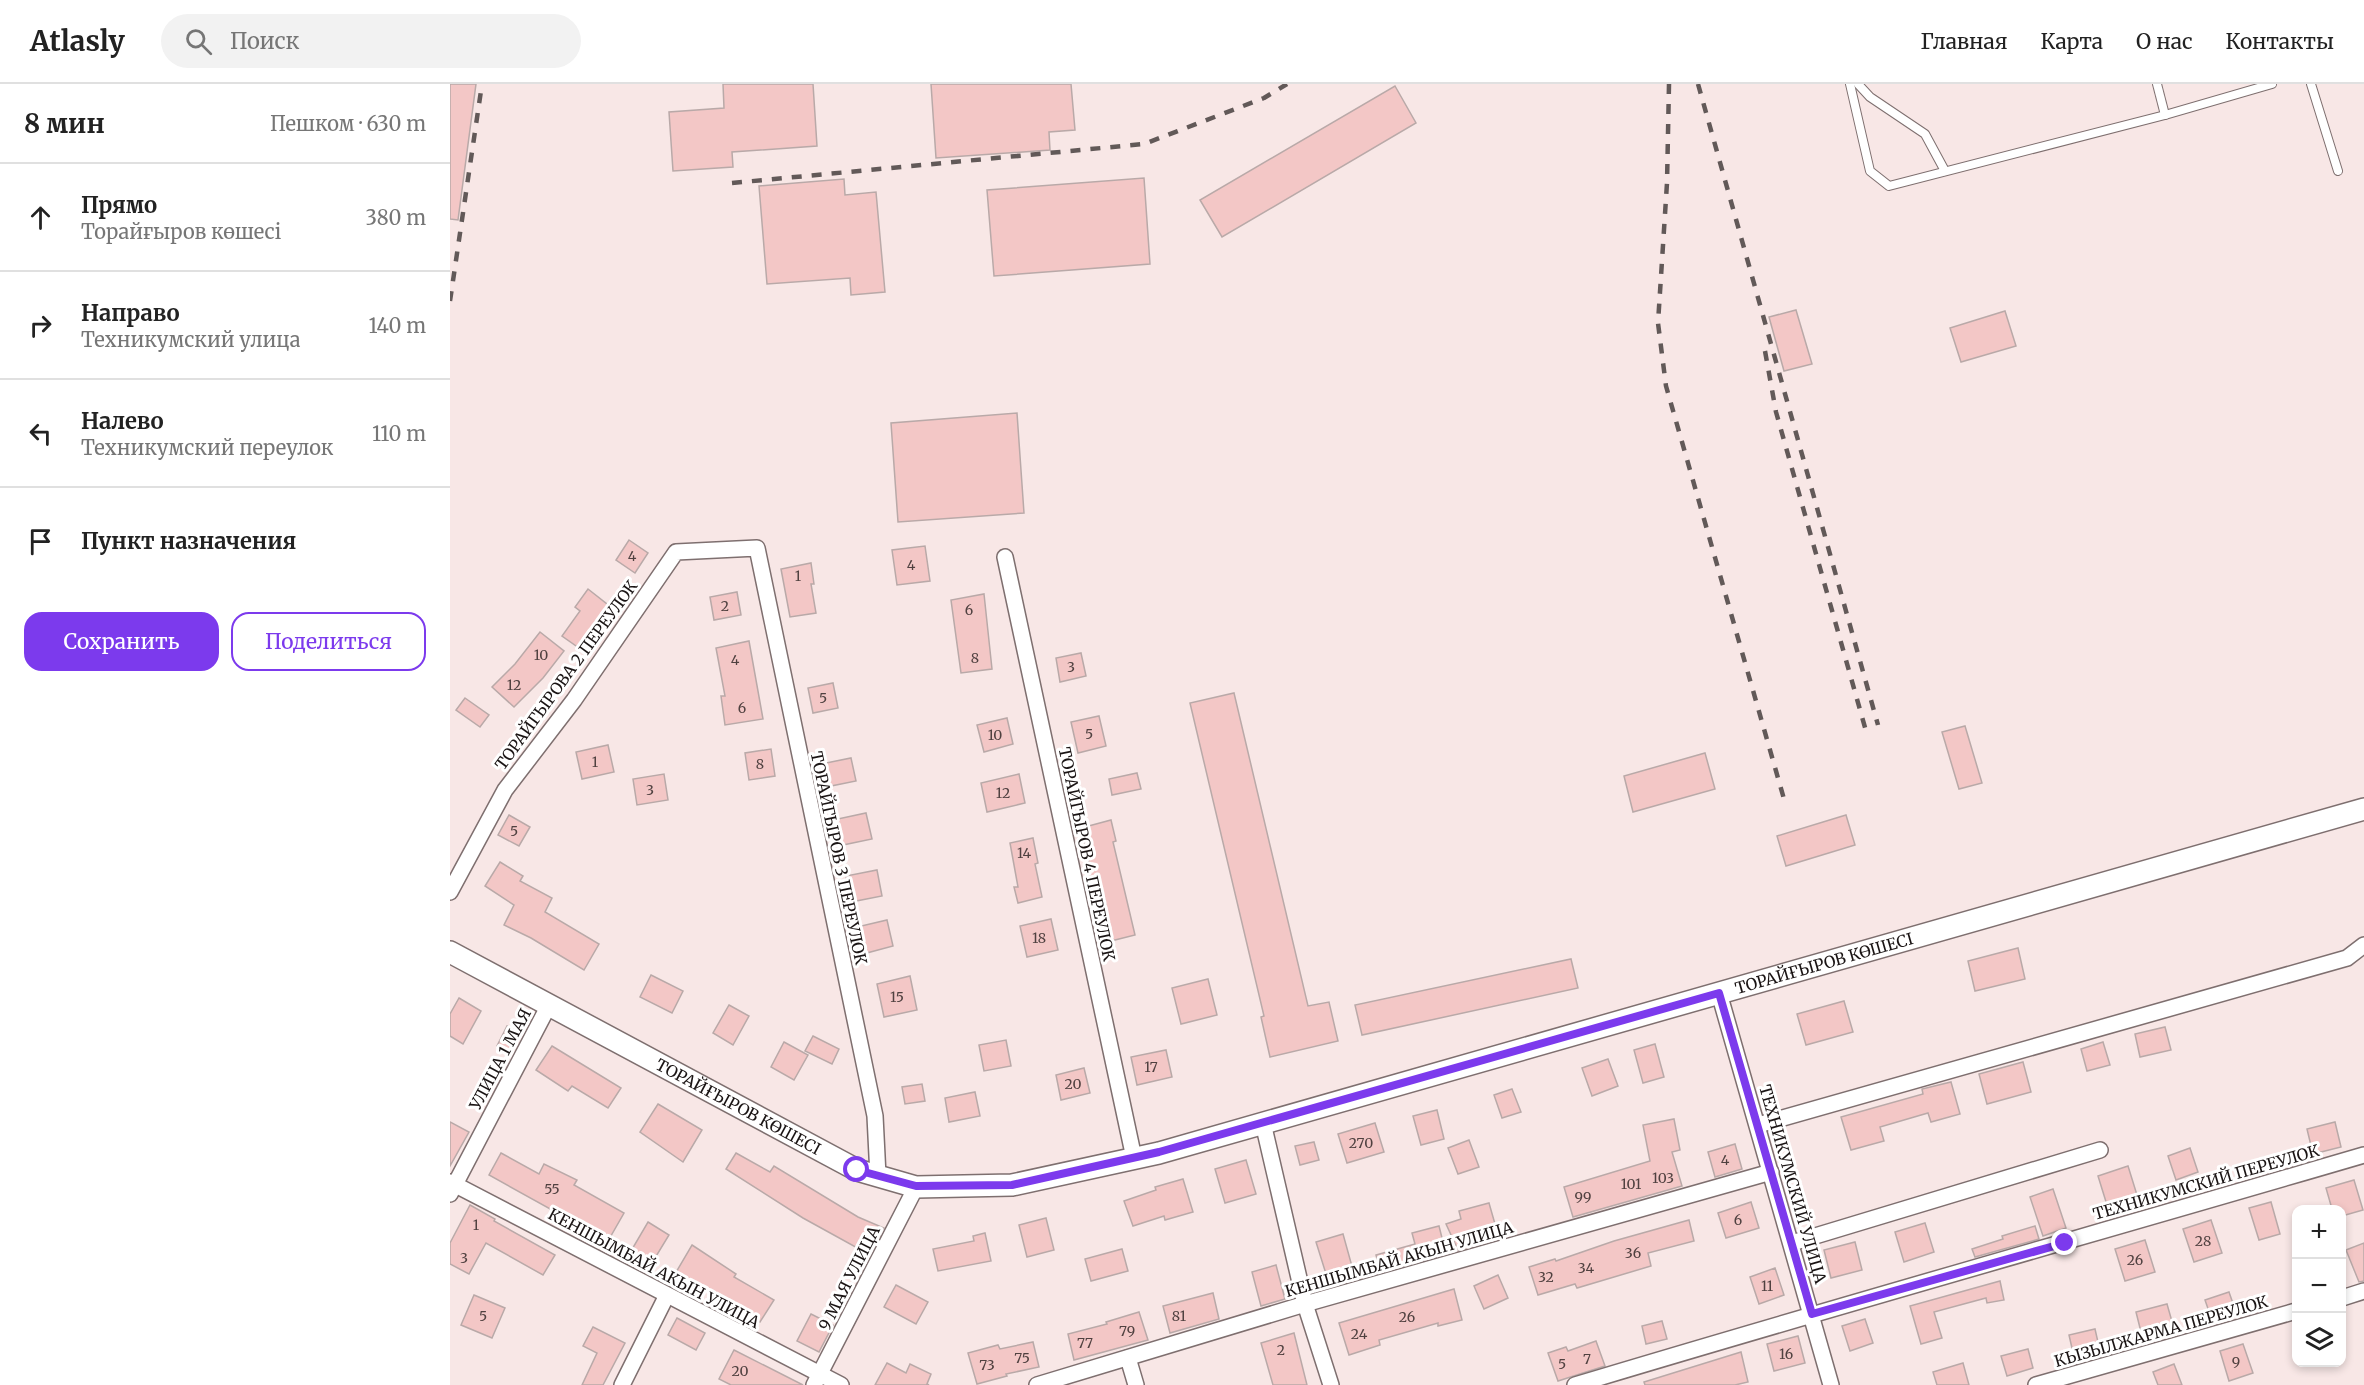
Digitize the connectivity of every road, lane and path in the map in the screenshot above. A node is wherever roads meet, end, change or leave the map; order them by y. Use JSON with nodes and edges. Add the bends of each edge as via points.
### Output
{"nodes":[{"id":1,"x":1850,"y":84,"type":"edge"},
{"id":2,"x":1858,"y":84,"type":"edge"},
{"id":3,"x":2157,"y":84,"type":"edge"},
{"id":4,"x":2272,"y":84,"type":"edge"},
{"id":5,"x":2311,"y":84,"type":"edge"},
{"id":6,"x":2165,"y":115,"type":"junction"},
{"id":7,"x":1945,"y":171,"type":"junction"},
{"id":8,"x":2338,"y":171,"type":"dead end"},
{"id":9,"x":756,"y":548,"type":"joint"},
{"id":10,"x":1005,"y":557,"type":"dead end"},
{"id":11,"x":2364,"y":809,"type":"edge"},
{"id":12,"x":450,"y":892,"type":"edge"},
{"id":13,"x":2364,"y":945,"type":"edge"},
{"id":14,"x":450,"y":952,"type":"edge"},
{"id":15,"x":1719,"y":993,"type":"junction"},
{"id":16,"x":549,"y":1005,"type":"junction"},
{"id":17,"x":1263,"y":1123,"type":"junction"},
{"id":18,"x":1758,"y":1125,"type":"junction"},
{"id":19,"x":2100,"y":1150,"type":"dead end"},
{"id":20,"x":2364,"y":1155,"type":"edge"},
{"id":21,"x":1134,"y":1158,"type":"junction"},
{"id":22,"x":1771,"y":1172,"type":"junction"},
{"id":23,"x":878,"y":1176,"type":"junction"},
{"id":24,"x":916,"y":1186,"type":"junction"},
{"id":25,"x":452,"y":1187,"type":"edge"},
{"id":26,"x":1792,"y":1243,"type":"junction"},
{"id":27,"x":2364,"y":1291,"type":"edge"},
{"id":28,"x":667,"y":1295,"type":"junction"},
{"id":29,"x":2346,"y":1297,"type":"edge"},
{"id":30,"x":1305,"y":1304,"type":"junction"},
{"id":31,"x":2292,"y":1312,"type":"edge"},
{"id":32,"x":1812,"y":1314,"type":"junction"},
{"id":33,"x":1128,"y":1358,"type":"junction"},
{"id":34,"x":817,"y":1380,"type":"edge"},
{"id":35,"x":622,"y":1385,"type":"edge"},
{"id":36,"x":842,"y":1385,"type":"edge"},
{"id":37,"x":1037,"y":1385,"type":"edge"},
{"id":38,"x":1136,"y":1385,"type":"edge"},
{"id":39,"x":1330,"y":1385,"type":"edge"},
{"id":40,"x":1575,"y":1385,"type":"edge"},
{"id":41,"x":1831,"y":1385,"type":"edge"},
{"id":42,"x":2036,"y":1385,"type":"edge"}],
"edges":[{"from":1,"to":7,"type":"lane","via":[[1870,171],[1889,186]]},
{"from":2,"to":7,"type":"lane","via":[[1870,97],[1925,134]]},
{"from":3,"to":6,"type":"lane"},
{"from":4,"to":6,"type":"lane"},
{"from":5,"to":8,"type":"lane"},
{"from":6,"to":7,"type":"lane"},
{"from":9,"to":12,"type":"street","name":"ТОРАЙГЫРОВА 2 ПЕРЕУЛОК","via":[[676,552],[574,700],[505,790]]},
{"from":9,"to":23,"type":"street","name":"ТОРАЙГЫРОВ 3 ПЕРЕУЛОК","via":[[875,1116]]},
{"from":10,"to":21,"type":"street","name":"ТОРАЙГЫРОВ 4 ПЕРЕУЛОК"},
{"from":11,"to":15,"type":"street","name":"ТОРАЙҒЫРОВ КӨШЕСІ"},
{"from":13,"to":18,"type":"street","via":[[2347,958]]},
{"from":14,"to":16,"type":"street","name":"ТОРАЙҒЫРОВ КӨШЕСІ"},
{"from":15,"to":17,"type":"street","name":"ТОРАЙҒЫРОВ КӨШЕСІ"},
{"from":15,"to":18,"type":"street","name":"ТЕХНИКУМСКИЙ УЛИЦА"},
{"from":16,"to":23,"type":"street","name":"ТОРАЙҒЫРОВ КӨШЕСІ","via":[[857,1170]]},
{"from":16,"to":25,"type":"street","name":"УЛИЦА 1 МАЯ"},
{"from":17,"to":21,"type":"street","name":"ТОРАЙҒЫРОВ КӨШЕСІ"},
{"from":17,"to":30,"type":"street"},
{"from":18,"to":22,"type":"street","name":"ТЕХНИКУМСКИЙ УЛИЦА"},
{"from":19,"to":26,"type":"street"},
{"from":20,"to":32,"type":"street","name":"ТЕХНИКУМСКИЙ ПЕРЕУЛОК"},
{"from":21,"to":24,"type":"street","name":"ТОРАЙҒЫРОВ КӨШЕСІ","via":[[1012,1185]]},
{"from":22,"to":26,"type":"street","name":"ТЕХНИКУМСКИЙ УЛИЦА"},
{"from":22,"to":30,"type":"street","name":"КЕНШЫМБАЙ АКЫН УЛИЦА"},
{"from":23,"to":24,"type":"street","name":"ТОРАЙҒЫРОВ КӨШЕСІ"},
{"from":24,"to":34,"type":"street","name":"9 МАЯ УЛИЦА"},
{"from":25,"to":28,"type":"street","name":"КЕНШЫМБАЙ АКЫН УЛИЦА"},
{"from":26,"to":32,"type":"street","name":"ТЕХНИКУМСКИЙ УЛИЦА"},
{"from":27,"to":29,"type":"street"},
{"from":28,"to":34,"type":"street","name":"КЕНШЫМБАЙ АКЫН УЛИЦА"},
{"from":28,"to":35,"type":"street"},
{"from":30,"to":33,"type":"street","name":"КЕНШЫМБАЙ АКЫН УЛИЦА"},
{"from":30,"to":39,"type":"street"},
{"from":31,"to":42,"type":"street","name":"КЫЗЫЛЖАРМА ПЕРЕУЛОК"},
{"from":32,"to":40,"type":"street","name":"ТЕХНИКУМСКИЙ ПЕРЕУЛОК"},
{"from":32,"to":41,"type":"street","name":"ТЕХНИКУМСКИЙ УЛИЦА"},
{"from":33,"to":37,"type":"street","name":"КЕНШЫМБАЙ АКЫН УЛИЦА"},
{"from":33,"to":38,"type":"street"},
{"from":34,"to":36,"type":"street","name":"КЕНШЫМБАЙ АКЫН УЛИЦА"}]}
